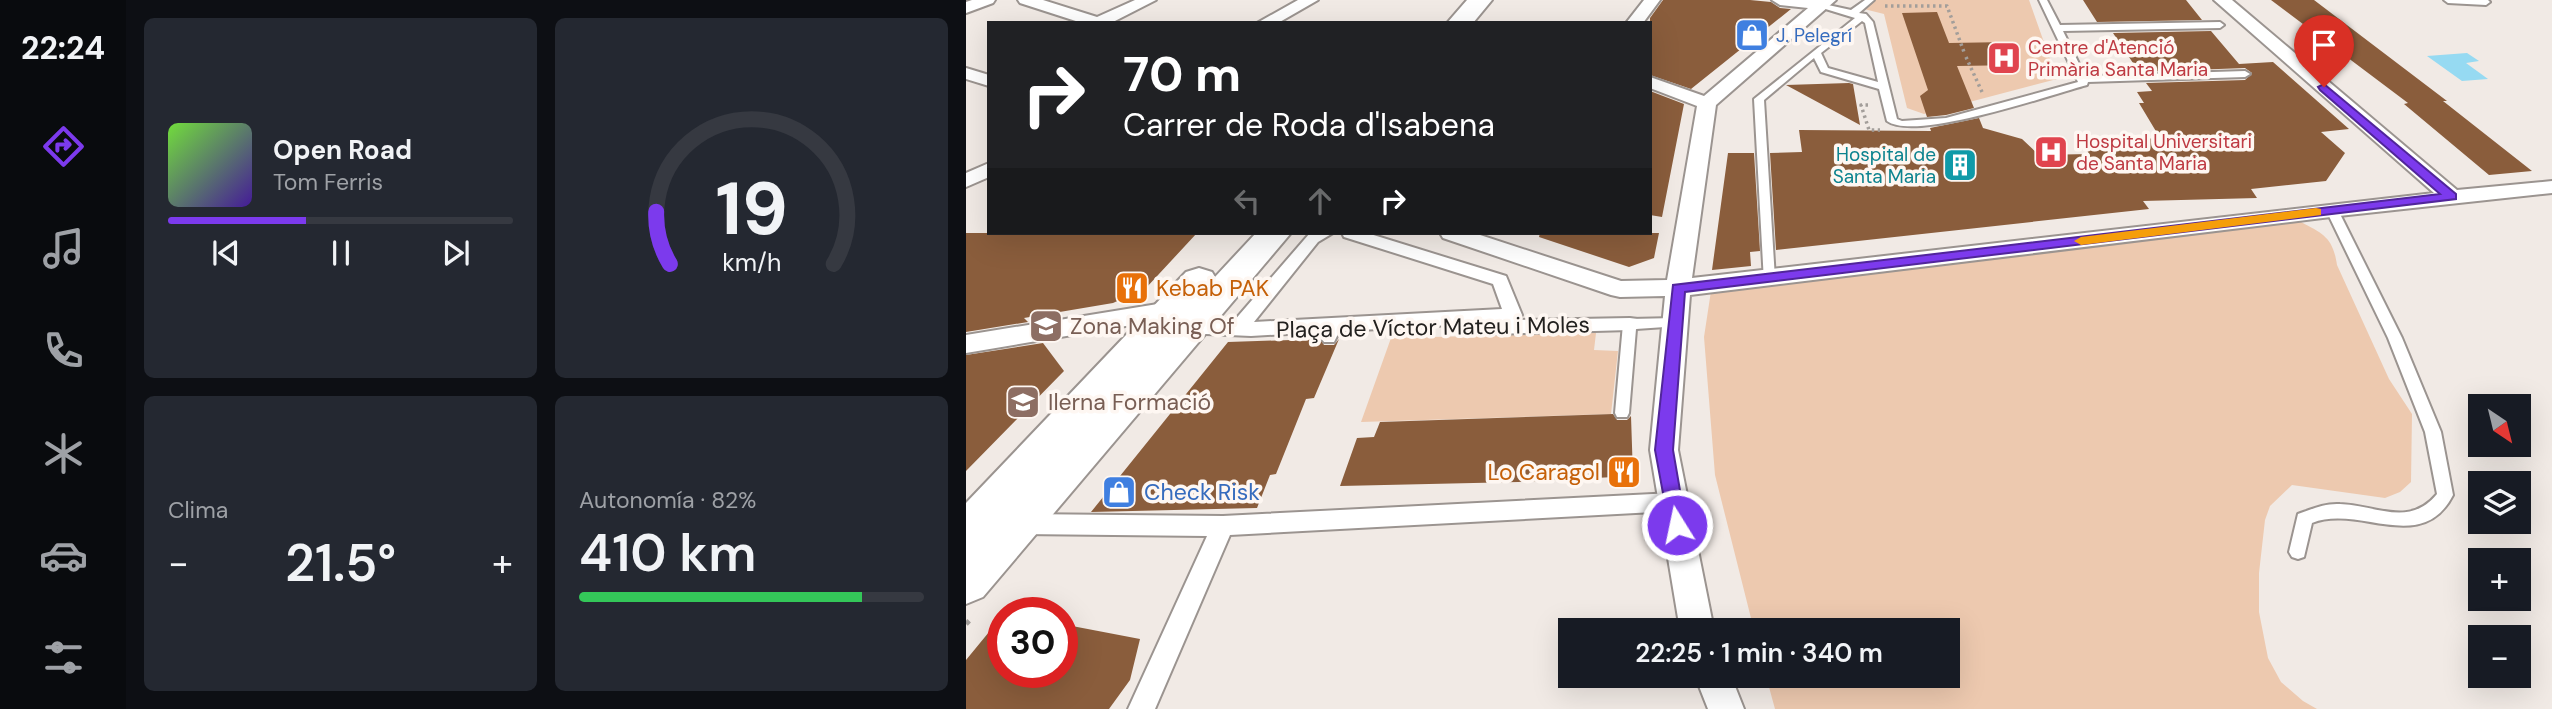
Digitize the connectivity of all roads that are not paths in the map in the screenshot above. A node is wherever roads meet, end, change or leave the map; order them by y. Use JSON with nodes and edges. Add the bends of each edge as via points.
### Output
{"nodes":[{"id":1,"x":987,"y":0,"type":"edge"},
{"id":2,"x":1027,"y":0,"type":"edge"},
{"id":3,"x":1148,"y":0,"type":"edge"},
{"id":4,"x":1310,"y":0,"type":"edge"},
{"id":5,"x":1458,"y":0,"type":"edge"},
{"id":6,"x":1480,"y":0,"type":"edge"},
{"id":7,"x":1653,"y":0,"type":"edge"},
{"id":8,"x":1780,"y":0,"type":"edge"},
{"id":9,"x":1870,"y":0,"type":"edge"},
{"id":10,"x":2043,"y":0,"type":"edge"},
{"id":11,"x":2222,"y":0,"type":"edge"},
{"id":12,"x":2448,"y":0,"type":"edge"},
{"id":13,"x":2486,"y":2,"type":"dead end"},
{"id":14,"x":1825,"y":3,"type":"edge"},
{"id":15,"x":966,"y":8,"type":"edge"},
{"id":16,"x":1858,"y":15,"type":"junction"},
{"id":17,"x":1092,"y":21,"type":"edge"},
{"id":18,"x":1102,"y":21,"type":"edge"},
{"id":19,"x":1269,"y":21,"type":"edge"},
{"id":20,"x":1439,"y":21,"type":"edge"},
{"id":21,"x":1461,"y":21,"type":"edge"},
{"id":22,"x":1636,"y":21,"type":"edge"},
{"id":23,"x":2220,"y":25,"type":"dead end"},
{"id":24,"x":2058,"y":29,"type":"junction"},
{"id":25,"x":1815,"y":52,"type":"junction"},
{"id":26,"x":2245,"y":74,"type":"dead end"},
{"id":27,"x":2084,"y":79,"type":"junction"},
{"id":28,"x":1652,"y":83,"type":"edge"},
{"id":29,"x":1885,"y":87,"type":"junction"},
{"id":30,"x":1707,"y":103,"type":"junction"},
{"id":31,"x":987,"y":170,"type":"edge"},
{"id":32,"x":966,"y":181,"type":"edge"},
{"id":33,"x":2552,"y":187,"type":"edge"},
{"id":34,"x":2451,"y":197,"type":"junction"},
{"id":35,"x":2332,"y":210,"type":"junction"},
{"id":36,"x":1242,"y":235,"type":"edge"},
{"id":37,"x":1272,"y":235,"type":"edge"},
{"id":38,"x":1320,"y":235,"type":"edge"},
{"id":39,"x":1356,"y":235,"type":"edge"},
{"id":40,"x":1465,"y":235,"type":"edge"},
{"id":41,"x":1500,"y":240,"type":"edge"},
{"id":42,"x":1769,"y":279,"type":"junction"},
{"id":43,"x":1678,"y":288,"type":"junction"},
{"id":44,"x":1181,"y":319,"type":"junction"},
{"id":45,"x":1675,"y":323,"type":"junction"},
{"id":46,"x":1630,"y":324,"type":"junction"},
{"id":47,"x":1238,"y":329,"type":"junction"},
{"id":48,"x":966,"y":344,"type":"edge"},
{"id":49,"x":1622,"y":413,"type":"dead end"},
{"id":50,"x":1673,"y":502,"type":"junction"},
{"id":51,"x":1017,"y":524,"type":"junction"},
{"id":52,"x":1223,"y":526,"type":"junction"},
{"id":53,"x":966,"y":534,"type":"edge"},
{"id":54,"x":2298,"y":552,"type":"dead end"},
{"id":55,"x":966,"y":582,"type":"edge"},
{"id":56,"x":1695,"y":618,"type":"edge"},
{"id":57,"x":1718,"y":688,"type":"edge"},
{"id":58,"x":1141,"y":709,"type":"edge"},
{"id":59,"x":1726,"y":709,"type":"edge"}],
"edges":[{"from":1,"to":15,"type":"street"},
{"from":2,"to":17,"type":"street"},
{"from":3,"to":18,"type":"street"},
{"from":4,"to":19,"type":"street"},
{"from":5,"to":20,"type":"main road"},
{"from":6,"to":21,"type":"main road"},
{"from":7,"to":22,"type":"street"},
{"from":8,"to":14,"type":"street"},
{"from":9,"to":16,"type":"lane"},
{"from":10,"to":24,"type":"lane"},
{"from":11,"to":34,"type":"street"},
{"from":12,"to":13,"type":"lane"},
{"from":14,"to":16,"type":"lane"},
{"from":14,"to":30,"type":"street"},
{"from":16,"to":25,"type":"lane"},
{"from":16,"to":29,"type":"lane","via":[[1869,22]]},
{"from":23,"to":24,"type":"lane"},
{"from":24,"to":27,"type":"lane"},
{"from":25,"to":29,"type":"lane","via":[[1824,70]]},
{"from":25,"to":42,"type":"lane","via":[[1759,99]]},
{"from":26,"to":27,"type":"lane"},
{"from":27,"to":29,"type":"lane","via":[[2081,85],[1945,121],[1901,124],[1892,121]]},
{"from":28,"to":30,"type":"street"},
{"from":30,"to":43,"type":"street"},
{"from":31,"to":32,"type":"street"},
{"from":33,"to":34,"type":"street"},
{"from":34,"to":35,"type":"street"},
{"from":35,"to":42,"type":"street"},
{"from":35,"to":54,"type":"lane","via":[[2395,338],[2433,432],[2445,495],[2429,512],[2397,522],[2347,509],[2320,510],[2304,519]]},
{"from":36,"to":44,"type":"main road"},
{"from":37,"to":44,"type":"main road"},
{"from":38,"to":47,"type":"street","via":[[1312,238]]},
{"from":39,"to":47,"type":"street","via":[[1500,280],[1513,315]]},
{"from":40,"to":41,"type":"street"},
{"from":41,"to":43,"type":"street","via":[[1620,289]]},
{"from":42,"to":43,"type":"street"},
{"from":43,"to":45,"type":"street"},
{"from":44,"to":47,"type":"street","name":"Plaça de Víctor Mateu i Moles"},
{"from":44,"to":48,"type":"street"},
{"from":44,"to":51,"type":"main road"},
{"from":44,"to":53,"type":"main road"},
{"from":45,"to":46,"type":"lane","name":"Plaça de Víctor Mateu i Moles"},
{"from":45,"to":50,"type":"street","via":[[1664,450]]},
{"from":46,"to":47,"type":"street","name":"Plaça de Víctor Mateu i Moles","via":[[1331,334]]},
{"from":46,"to":49,"type":"lane"},
{"from":50,"to":52,"type":"street"},
{"from":50,"to":56,"type":"street"},
{"from":51,"to":52,"type":"street"},
{"from":51,"to":55,"type":"main road"},
{"from":52,"to":58,"type":"street"},
{"from":57,"to":59,"type":"street"}]}
